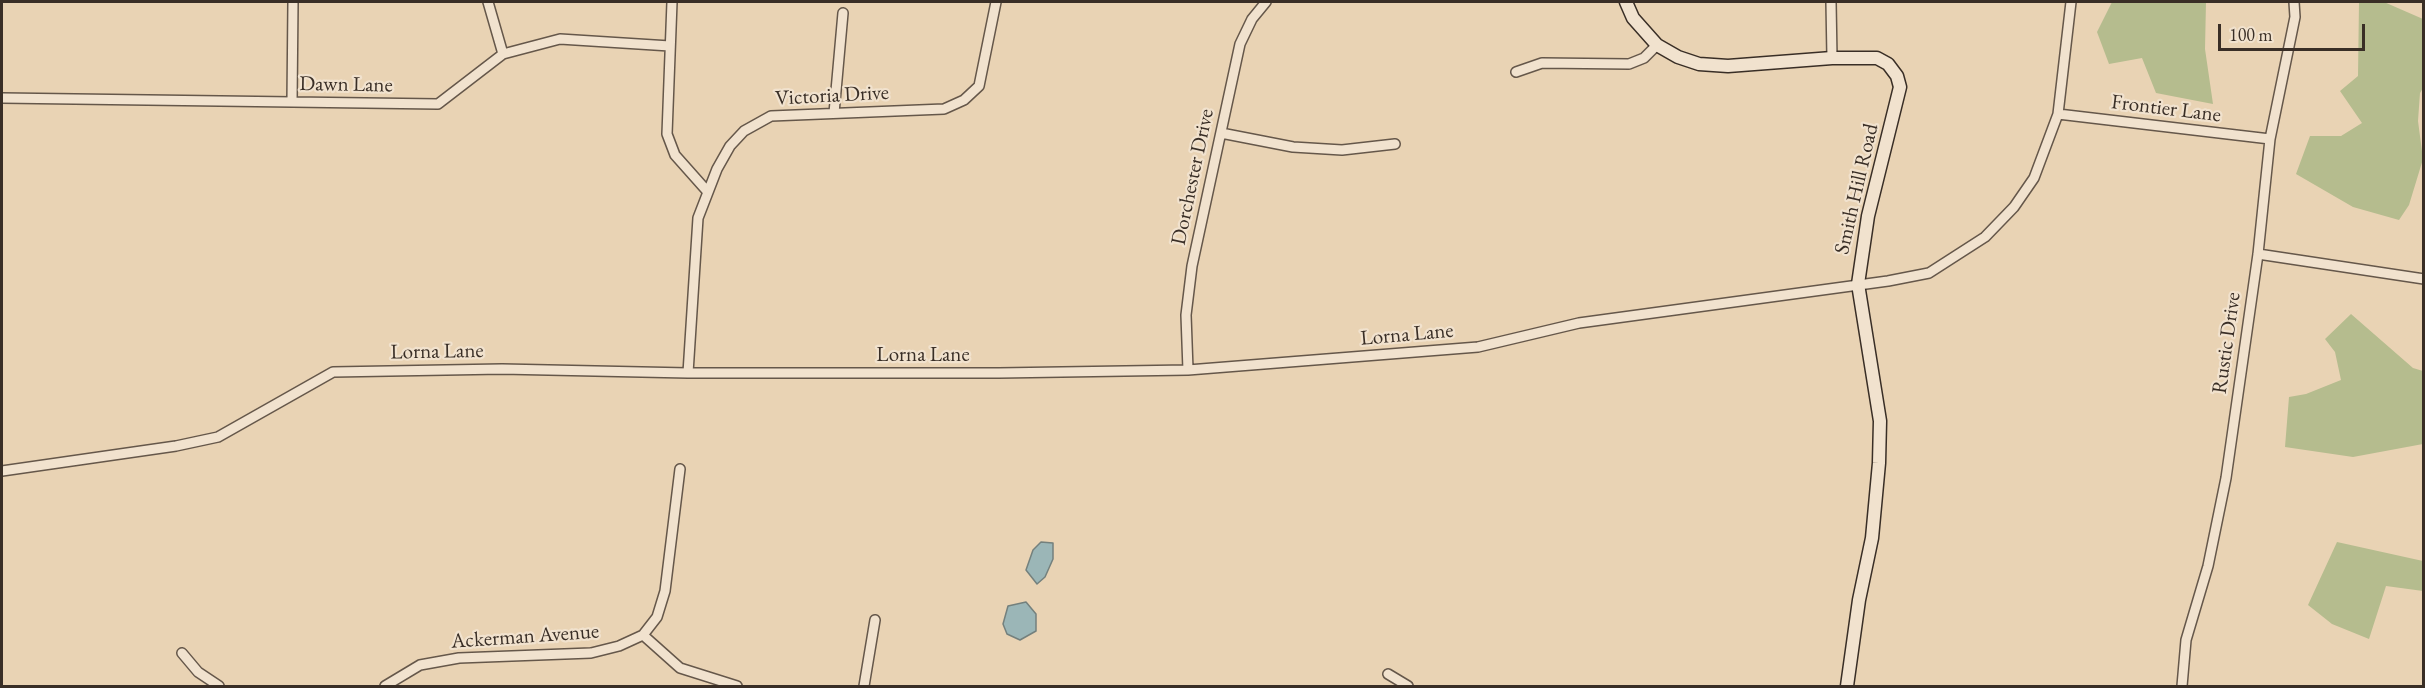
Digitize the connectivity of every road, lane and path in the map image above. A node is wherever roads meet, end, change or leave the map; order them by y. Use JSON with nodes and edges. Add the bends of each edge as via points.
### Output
{"nodes":[{"id":1,"x":293,"y":2,"type":"edge"},
{"id":2,"x":488,"y":2,"type":"edge"},
{"id":3,"x":672,"y":2,"type":"edge"},
{"id":4,"x":996,"y":2,"type":"edge"},
{"id":5,"x":1266,"y":2,"type":"edge"},
{"id":6,"x":1626,"y":2,"type":"edge"},
{"id":7,"x":1831,"y":2,"type":"edge"},
{"id":8,"x":2071,"y":2,"type":"edge"},
{"id":9,"x":2294,"y":2,"type":"edge"},
{"id":10,"x":843,"y":13,"type":"dead end"},
{"id":11,"x":1657,"y":45,"type":"junction"},
{"id":12,"x":670,"y":46,"type":"junction"},
{"id":13,"x":503,"y":54,"type":"junction"},
{"id":14,"x":1832,"y":58,"type":"junction"},
{"id":15,"x":1516,"y":72,"type":"dead end"},
{"id":16,"x":2,"y":98,"type":"edge"},
{"id":17,"x":292,"y":102,"type":"junction"},
{"id":18,"x":834,"y":113,"type":"junction"},
{"id":19,"x":2058,"y":114,"type":"junction"},
{"id":20,"x":1221,"y":133,"type":"junction"},
{"id":21,"x":2270,"y":139,"type":"junction"},
{"id":22,"x":1395,"y":144,"type":"dead end"},
{"id":23,"x":707,"y":191,"type":"junction"},
{"id":24,"x":2258,"y":254,"type":"junction"},
{"id":25,"x":2424,"y":279,"type":"edge"},
{"id":26,"x":1858,"y":284,"type":"junction"},
{"id":27,"x":1188,"y":370,"type":"junction"},
{"id":28,"x":688,"y":373,"type":"junction"},
{"id":29,"x":680,"y":469,"type":"dead end"},
{"id":30,"x":2,"y":471,"type":"edge"},
{"id":31,"x":875,"y":620,"type":"dead end"},
{"id":32,"x":643,"y":635,"type":"junction"},
{"id":33,"x":182,"y":652,"type":"dead end"},
{"id":34,"x":1388,"y":674,"type":"dead end"},
{"id":35,"x":737,"y":686,"type":"edge"},
{"id":36,"x":219,"y":687,"type":"edge"},
{"id":37,"x":385,"y":687,"type":"edge"},
{"id":38,"x":864,"y":687,"type":"edge"},
{"id":39,"x":1408,"y":687,"type":"edge"},
{"id":40,"x":1847,"y":687,"type":"edge"},
{"id":41,"x":2182,"y":687,"type":"edge"}],
"edges":[{"from":1,"to":17,"type":"street"},
{"from":2,"to":13,"type":"street"},
{"from":3,"to":12,"type":"street"},
{"from":4,"to":18,"type":"street","name":"Victoria Drive","via":[[979,86],[964,100],[944,109]]},
{"from":5,"to":20,"type":"street","name":"Dorchester Drive","via":[[1240,44]]},
{"from":6,"to":11,"type":"street","name":"Smith Hill Road","via":[[1633,18]]},
{"from":7,"to":14,"type":"street"},
{"from":8,"to":19,"type":"street","name":"Lorna Lane"},
{"from":9,"to":21,"type":"street","name":"Rustic Drive","via":[[2295,17]]},
{"from":10,"to":18,"type":"street"},
{"from":11,"to":14,"type":"street","name":"Smith Hill Road","via":[[1678,57],[1718,66]]},
{"from":11,"to":15,"type":"street","via":[[1644,58],[1629,64],[1542,63]]},
{"from":12,"to":13,"type":"street","name":"Dawn Lane","via":[[560,39]]},
{"from":12,"to":23,"type":"street","via":[[666,134],[675,155]]},
{"from":13,"to":17,"type":"street","name":"Dawn Lane","via":[[438,104]]},
{"from":14,"to":26,"type":"street","name":"Smith Hill Road","via":[[1877,58],[1888,64],[1900,87],[1868,216]]},
{"from":16,"to":17,"type":"street","name":"Dawn Lane"},
{"from":18,"to":23,"type":"street","name":"Victoria Drive","via":[[771,116],[744,131],[730,146]]},
{"from":19,"to":21,"type":"street","name":"Frontier Lane"},
{"from":19,"to":26,"type":"street","name":"Lorna Lane","via":[[2034,178],[2014,207],[1985,237],[1929,273]]},
{"from":20,"to":22,"type":"street","via":[[1293,147],[1342,150]]},
{"from":20,"to":27,"type":"street","name":"Dorchester Drive","via":[[1192,266],[1186,315]]},
{"from":21,"to":24,"type":"street","name":"Rustic Drive"},
{"from":23,"to":28,"type":"street","name":"Victoria Drive","via":[[698,218]]},
{"from":24,"to":25,"type":"street"},
{"from":24,"to":41,"type":"street","name":"Rustic Drive","via":[[2226,478],[2208,566],[2186,640]]},
{"from":26,"to":27,"type":"street","name":"Lorna Lane","via":[[1579,323],[1478,347]]},
{"from":26,"to":40,"type":"street","name":"Smith Hill Road","via":[[1880,421],[1872,538]]},
{"from":27,"to":28,"type":"street","name":"Lorna Lane"},
{"from":28,"to":30,"type":"street","name":"Lorna Lane","via":[[504,369],[333,372],[218,437]]},
{"from":29,"to":32,"type":"street","via":[[665,591],[657,617]]},
{"from":31,"to":38,"type":"street"},
{"from":32,"to":35,"type":"street","via":[[680,668]]},
{"from":32,"to":37,"type":"street","name":"Ackerman Avenue","via":[[591,653],[459,658],[420,665]]},
{"from":33,"to":36,"type":"street","via":[[198,672]]},
{"from":34,"to":39,"type":"street"}]}
